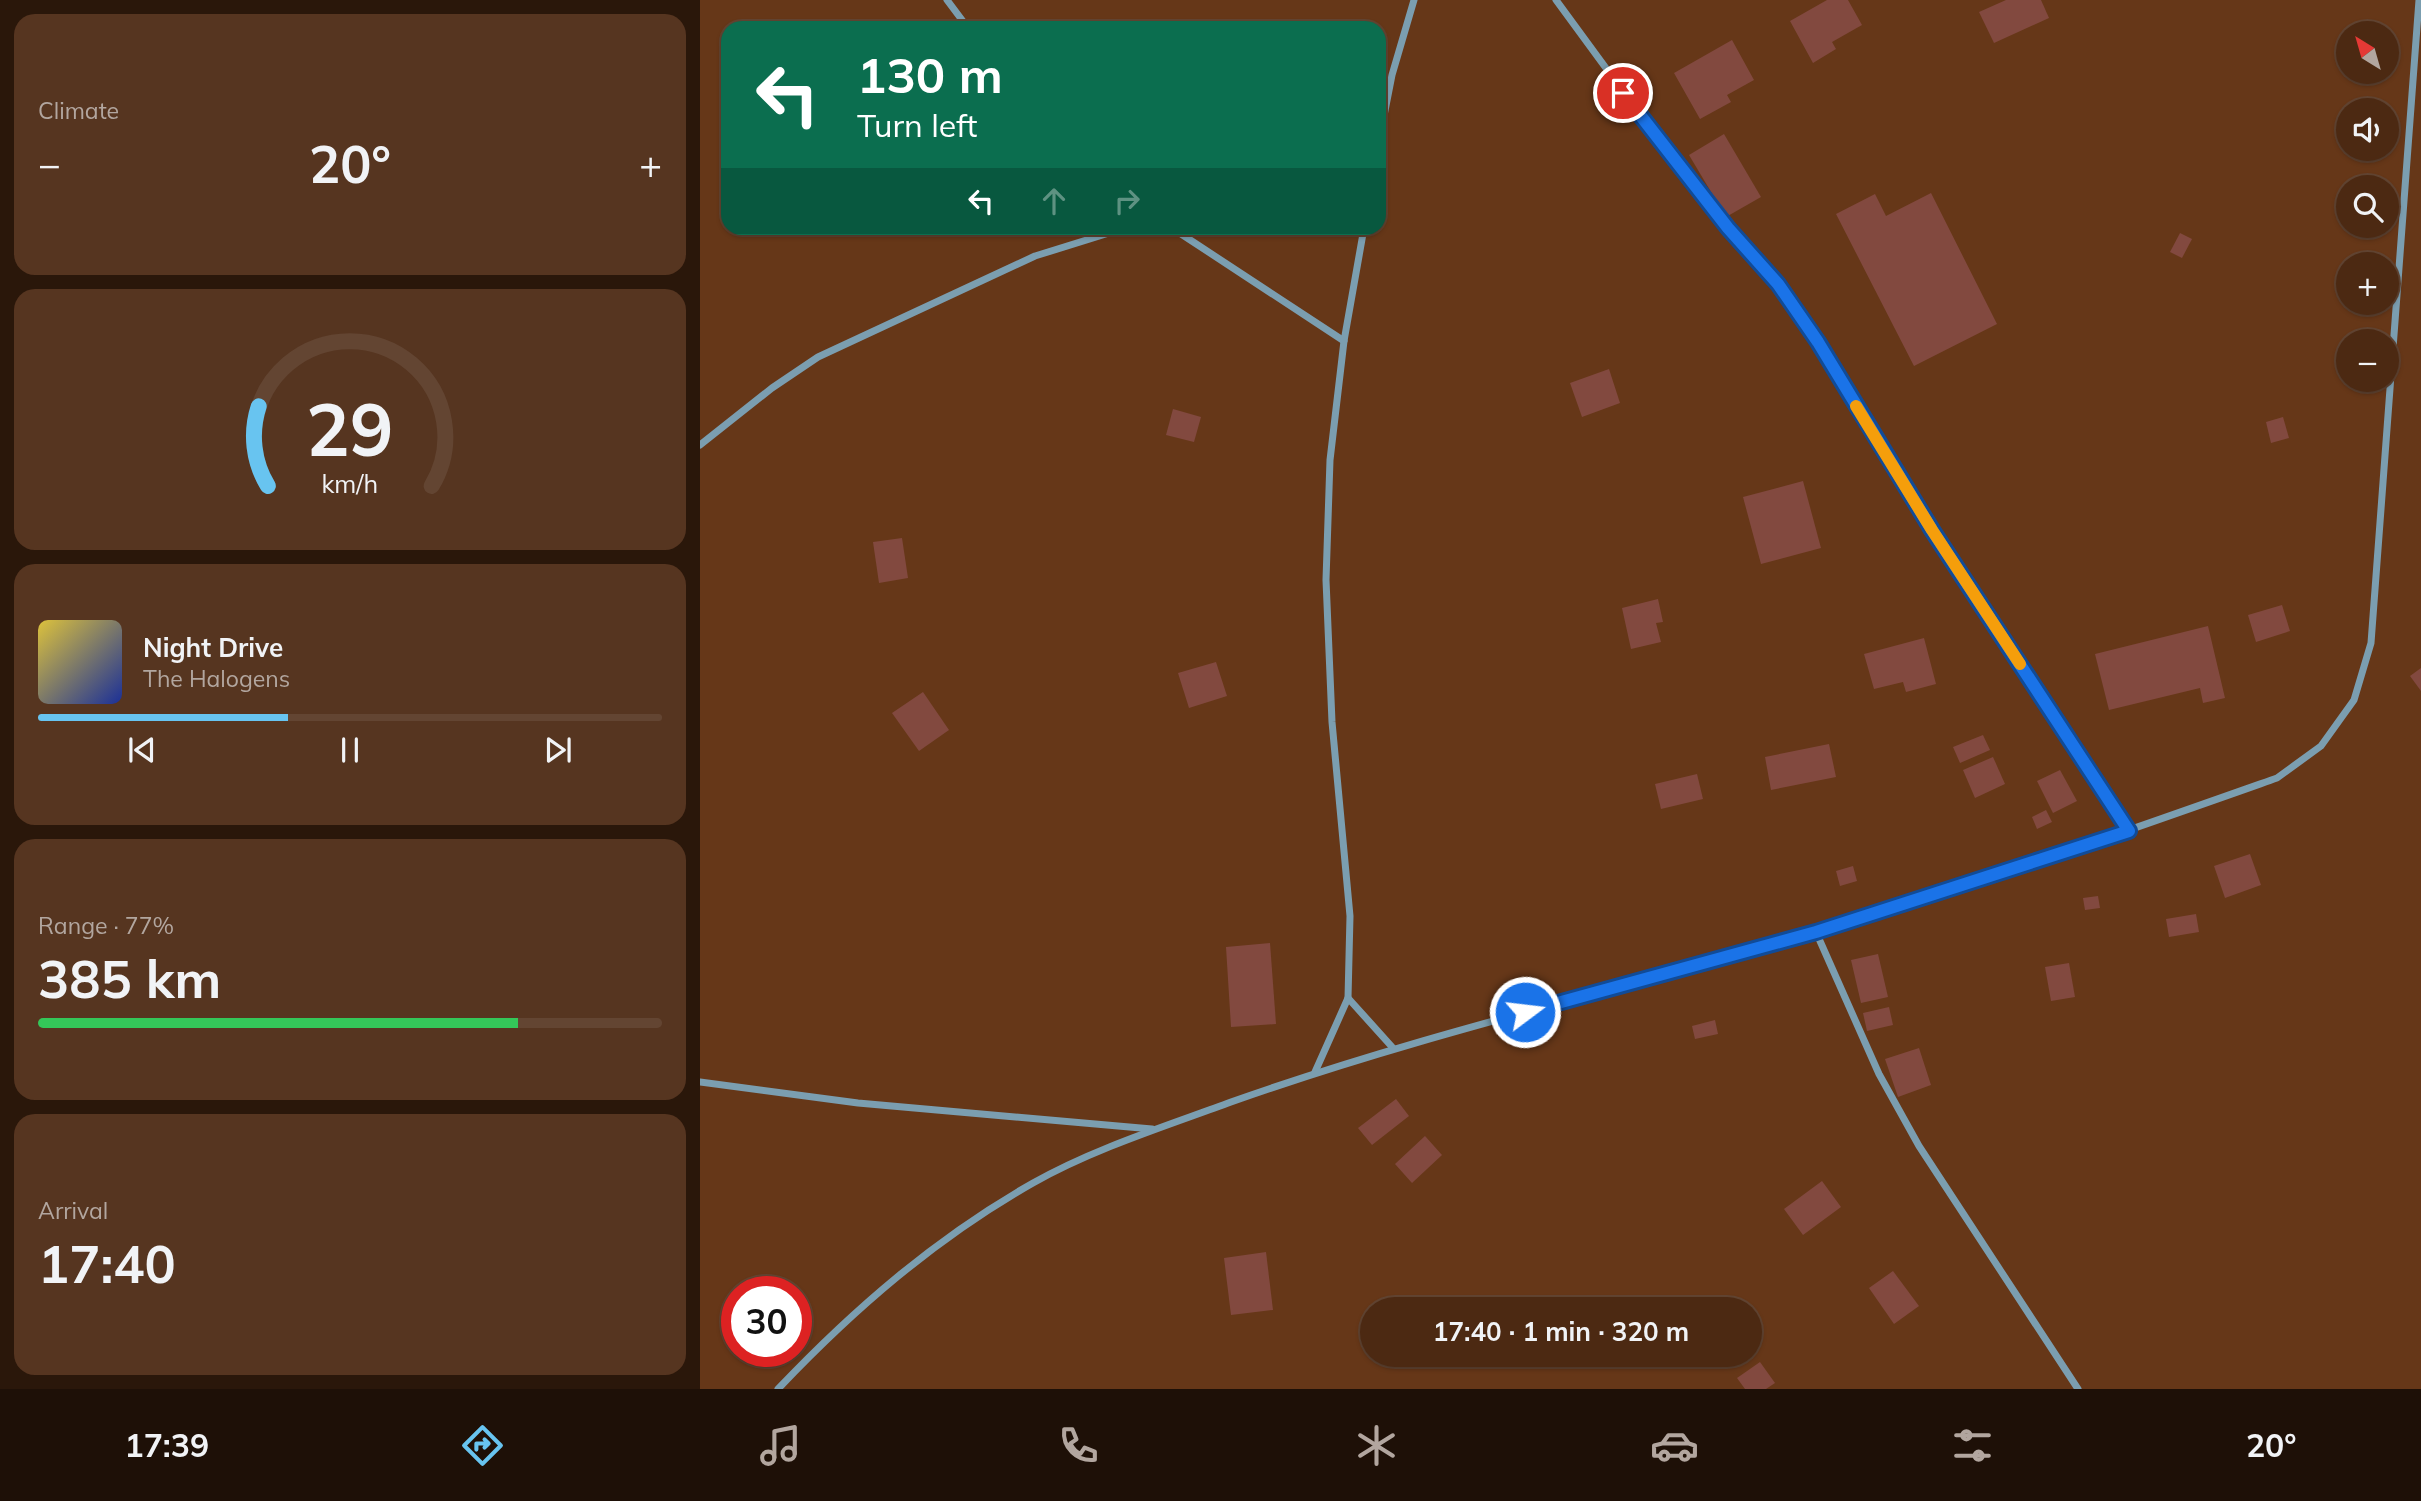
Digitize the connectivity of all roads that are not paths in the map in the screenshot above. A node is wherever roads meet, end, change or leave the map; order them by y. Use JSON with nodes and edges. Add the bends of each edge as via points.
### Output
{"nodes":[{"id":1,"x":947,"y":0,"type":"edge"},
{"id":2,"x":1414,"y":0,"type":"edge"},
{"id":3,"x":1556,"y":0,"type":"edge"},
{"id":4,"x":2419,"y":0,"type":"edge"},
{"id":5,"x":963,"y":21,"type":"edge"},
{"id":6,"x":1386,"y":105,"type":"edge"},
{"id":7,"x":1102,"y":235,"type":"edge"},
{"id":8,"x":1183,"y":235,"type":"edge"},
{"id":9,"x":1363,"y":235,"type":"edge"},
{"id":10,"x":1344,"y":341,"type":"junction"},
{"id":11,"x":700,"y":445,"type":"edge"},
{"id":12,"x":2129,"y":831,"type":"junction"},
{"id":13,"x":1816,"y":932,"type":"junction"},
{"id":14,"x":1348,"y":998,"type":"junction"},
{"id":15,"x":1393,"y":1048,"type":"junction"},
{"id":16,"x":1315,"y":1072,"type":"junction"},
{"id":17,"x":700,"y":1082,"type":"edge"},
{"id":18,"x":1154,"y":1129,"type":"junction"},
{"id":19,"x":778,"y":1389,"type":"edge"},
{"id":20,"x":2078,"y":1389,"type":"edge"}],
"edges":[{"from":1,"to":5,"type":"street"},
{"from":2,"to":6,"type":"street"},
{"from":3,"to":12,"type":"street","via":[[1666,150],[1778,284],[1818,342],[1932,530]]},
{"from":4,"to":12,"type":"street","via":[[2371,643],[2354,701],[2321,746],[2277,778]]},
{"from":7,"to":11,"type":"street","via":[[1035,256],[818,357]]},
{"from":8,"to":10,"type":"street"},
{"from":9,"to":10,"type":"street"},
{"from":10,"to":14,"type":"street","via":[[1329,460],[1326,580],[1332,722],[1350,916]]},
{"from":12,"to":13,"type":"street"},
{"from":13,"to":15,"type":"street"},
{"from":13,"to":20,"type":"street","via":[[1878,1074],[1919,1146]]},
{"from":14,"to":15,"type":"street"},
{"from":14,"to":16,"type":"street"},
{"from":15,"to":16,"type":"street"},
{"from":16,"to":18,"type":"street"},
{"from":17,"to":18,"type":"street","via":[[858,1103]]},
{"from":18,"to":19,"type":"street","via":[[1035,1182],[934,1246],[842,1322]]}]}
